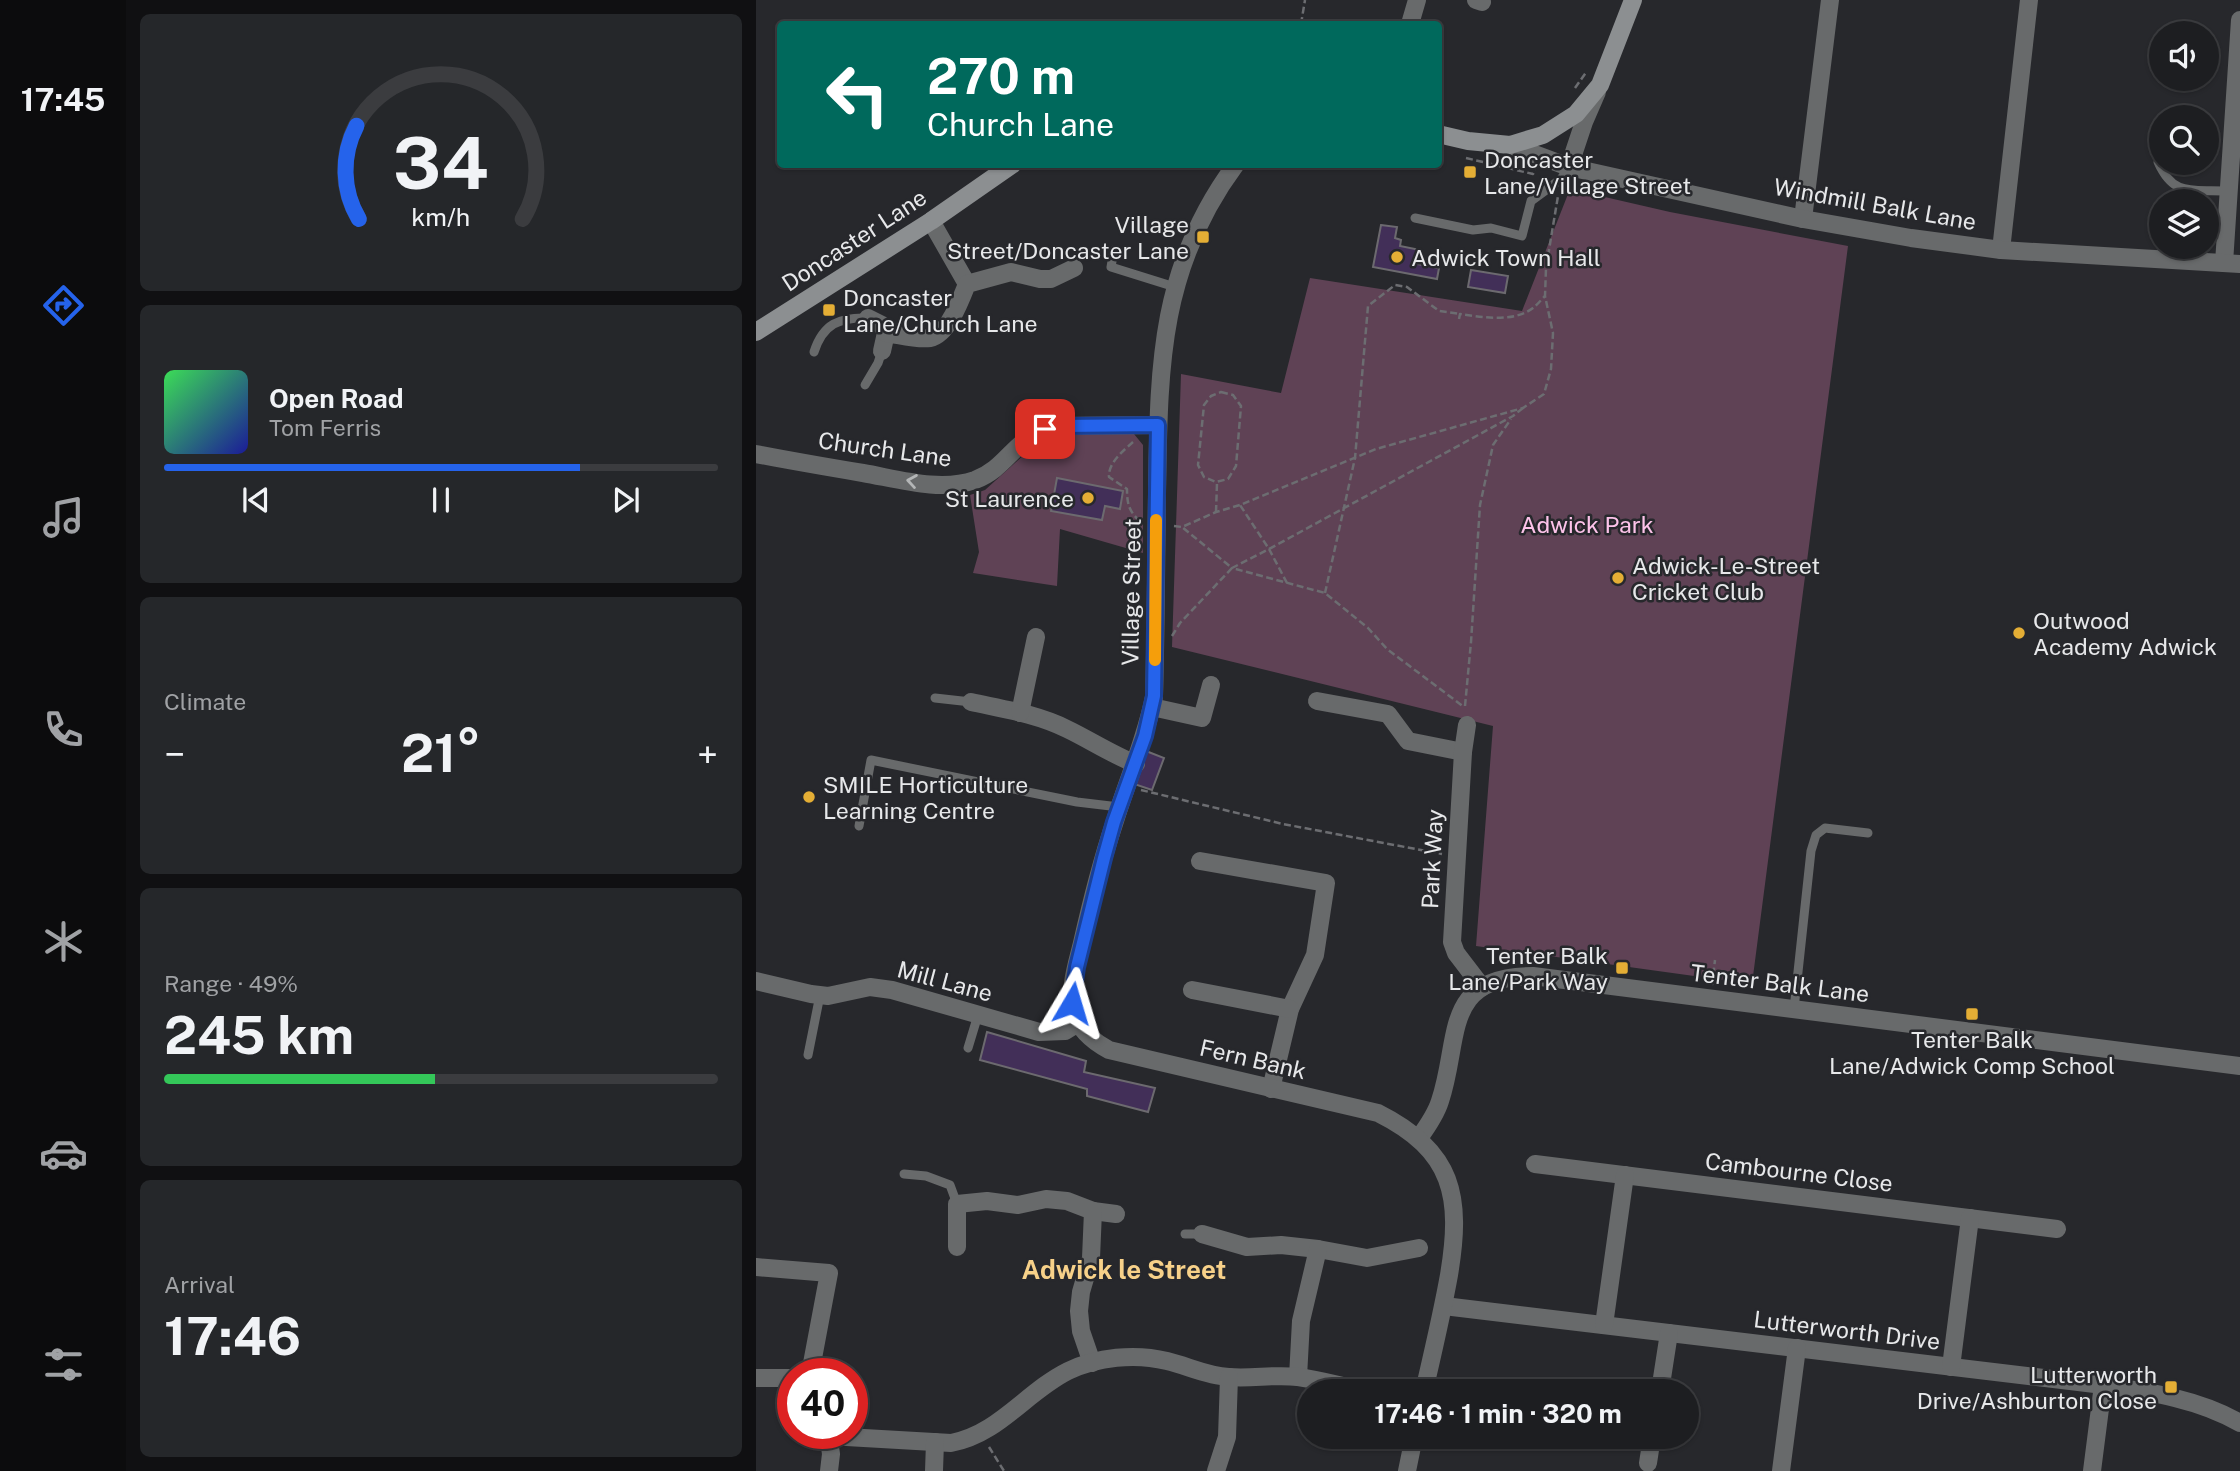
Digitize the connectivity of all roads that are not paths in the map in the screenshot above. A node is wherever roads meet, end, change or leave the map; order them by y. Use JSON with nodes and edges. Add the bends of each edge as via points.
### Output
{"nodes":[{"id":1,"x":1417,"y":0,"type":"edge"},
{"id":2,"x":1633,"y":0,"type":"edge"},
{"id":3,"x":1830,"y":0,"type":"edge"},
{"id":4,"x":2029,"y":0,"type":"edge"},
{"id":5,"x":2240,"y":20,"type":"edge"},
{"id":6,"x":1411,"y":21,"type":"edge"},
{"id":7,"x":1600,"y":85,"type":"junction"},
{"id":8,"x":1442,"y":135,"type":"edge"},
{"id":9,"x":1510,"y":145,"type":"junction"},
{"id":10,"x":1007,"y":168,"type":"edge"},
{"id":11,"x":1233,"y":168,"type":"edge"},
{"id":12,"x":1565,"y":173,"type":"junction"},
{"id":13,"x":2164,"y":175,"type":"edge"},
{"id":14,"x":2227,"y":191,"type":"junction"},
{"id":15,"x":1415,"y":218,"type":"dead end"},
{"id":16,"x":1803,"y":219,"type":"junction"},
{"id":17,"x":931,"y":221,"type":"junction"},
{"id":18,"x":1114,"y":250,"type":"dead end"},
{"id":19,"x":2001,"y":250,"type":"junction"},
{"id":20,"x":2232,"y":263,"type":"edge"},
{"id":21,"x":1074,"y":268,"type":"dead end"},
{"id":22,"x":967,"y":285,"type":"junction"},
{"id":23,"x":1175,"y":287,"type":"junction"},
{"id":24,"x":868,"y":318,"type":"joint"},
{"id":25,"x":756,"y":332,"type":"edge"},
{"id":26,"x":884,"y":342,"type":"junction"},
{"id":27,"x":814,"y":352,"type":"dead end"},
{"id":28,"x":865,"y":384,"type":"dead end"},
{"id":29,"x":1158,"y":425,"type":"junction"},
{"id":30,"x":756,"y":454,"type":"edge"},
{"id":31,"x":1036,"y":637,"type":"dead end"},
{"id":32,"x":1211,"y":685,"type":"dead end"},
{"id":33,"x":935,"y":698,"type":"dead end"},
{"id":34,"x":1317,"y":701,"type":"dead end"},
{"id":35,"x":971,"y":702,"type":"joint"},
{"id":36,"x":1152,"y":707,"type":"junction"},
{"id":37,"x":1020,"y":713,"type":"junction"},
{"id":38,"x":1465,"y":716,"type":"road end"},
{"id":39,"x":1463,"y":752,"type":"junction"},
{"id":40,"x":1136,"y":764,"type":"junction"},
{"id":41,"x":1120,"y":807,"type":"junction"},
{"id":42,"x":859,"y":826,"type":"dead end"},
{"id":43,"x":1868,"y":833,"type":"dead end"},
{"id":44,"x":1200,"y":861,"type":"dead end"},
{"id":45,"x":756,"y":981,"type":"edge"},
{"id":46,"x":1482,"y":987,"type":"junction"},
{"id":47,"x":1192,"y":990,"type":"dead end"},
{"id":48,"x":820,"y":995,"type":"junction"},
{"id":49,"x":1290,"y":1009,"type":"junction"},
{"id":50,"x":1794,"y":1009,"type":"junction"},
{"id":51,"x":978,"y":1015,"type":"junction"},
{"id":52,"x":1079,"y":1023,"type":"junction"},
{"id":53,"x":968,"y":1048,"type":"dead end"},
{"id":54,"x":808,"y":1055,"type":"dead end"},
{"id":55,"x":2240,"y":1066,"type":"edge"},
{"id":56,"x":1271,"y":1089,"type":"junction"},
{"id":57,"x":1419,"y":1138,"type":"junction"},
{"id":58,"x":1535,"y":1164,"type":"dead end"},
{"id":59,"x":904,"y":1174,"type":"dead end"},
{"id":60,"x":1625,"y":1175,"type":"junction"},
{"id":61,"x":957,"y":1204,"type":"junction"},
{"id":62,"x":1094,"y":1211,"type":"junction"},
{"id":63,"x":1116,"y":1214,"type":"dead end"},
{"id":64,"x":1970,"y":1218,"type":"junction"},
{"id":65,"x":2057,"y":1229,"type":"dead end"},
{"id":66,"x":1194,"y":1234,"type":"dead end"},
{"id":67,"x":957,"y":1247,"type":"dead end"},
{"id":68,"x":1419,"y":1248,"type":"dead end"},
{"id":69,"x":1318,"y":1249,"type":"junction"},
{"id":70,"x":756,"y":1267,"type":"edge"},
{"id":71,"x":1444,"y":1306,"type":"junction"},
{"id":72,"x":1604,"y":1325,"type":"junction"},
{"id":73,"x":1669,"y":1333,"type":"junction"},
{"id":74,"x":1797,"y":1348,"type":"junction"},
{"id":75,"x":813,"y":1358,"type":"edge"},
{"id":76,"x":1092,"y":1363,"type":"junction"},
{"id":77,"x":1951,"y":1367,"type":"junction"},
{"id":78,"x":1229,"y":1377,"type":"junction"},
{"id":79,"x":1298,"y":1377,"type":"junction"},
{"id":80,"x":756,"y":1378,"type":"edge"},
{"id":81,"x":777,"y":1378,"type":"edge"},
{"id":82,"x":1308,"y":1379,"type":"edge"},
{"id":83,"x":1427,"y":1379,"type":"edge"},
{"id":84,"x":1662,"y":1379,"type":"edge"},
{"id":85,"x":2104,"y":1385,"type":"junction"},
{"id":86,"x":2240,"y":1423,"type":"edge"},
{"id":87,"x":868,"y":1438,"type":"edge"},
{"id":88,"x":935,"y":1442,"type":"junction"},
{"id":89,"x":829,"y":1449,"type":"edge"},
{"id":90,"x":1412,"y":1449,"type":"edge"},
{"id":91,"x":1650,"y":1449,"type":"edge"},
{"id":92,"x":1648,"y":1464,"type":"dead end"},
{"id":93,"x":829,"y":1471,"type":"edge"},
{"id":94,"x":934,"y":1471,"type":"edge"},
{"id":95,"x":1216,"y":1471,"type":"edge"},
{"id":96,"x":1407,"y":1471,"type":"edge"},
{"id":97,"x":1781,"y":1471,"type":"edge"},
{"id":98,"x":2092,"y":1471,"type":"edge"}],
"edges":[{"from":1,"to":6,"type":"street"},
{"from":2,"to":7,"type":"main road"},
{"from":3,"to":16,"type":"street"},
{"from":4,"to":19,"type":"street"},
{"from":5,"to":14,"type":"street"},
{"from":7,"to":9,"type":"main road","via":[[1576,114],[1543,135]]},
{"from":7,"to":12,"type":"street"},
{"from":8,"to":9,"type":"main road"},
{"from":9,"to":12,"type":"street","name":"Windmill Balk Lane","via":[[1540,156]]},
{"from":10,"to":17,"type":"main road","name":"Doncaster Lane"},
{"from":11,"to":23,"type":"street","name":"Village Street","via":[[1204,212]]},
{"from":12,"to":15,"type":"lane","via":[[1531,201],[1522,236]]},
{"from":12,"to":16,"type":"street","name":"Windmill Balk Lane"},
{"from":13,"to":14,"type":"lane","via":[[2179,188]]},
{"from":14,"to":20,"type":"street"},
{"from":16,"to":19,"type":"street","name":"Windmill Balk Lane"},
{"from":17,"to":22,"type":"street"},
{"from":17,"to":25,"type":"main road","name":"Doncaster Lane"},
{"from":18,"to":23,"type":"lane","via":[[1111,267]]},
{"from":19,"to":20,"type":"street","name":"Windmill Balk Lane"},
{"from":21,"to":22,"type":"street","via":[[1051,279],[1011,271]]},
{"from":22,"to":26,"type":"street","via":[[952,318],[938,335]]},
{"from":23,"to":29,"type":"street","name":"Village Street","via":[[1162,354]]},
{"from":24,"to":26,"type":"street","via":[[881,325]]},
{"from":24,"to":27,"type":"lane","via":[[847,318],[830,326]]},
{"from":26,"to":28,"type":"lane"},
{"from":29,"to":30,"type":"street","name":"Church Lane","one_way":true,"via":[[1045,429],[997,469],[955,484],[920,483]]},
{"from":29,"to":36,"type":"street","name":"Village Street"},
{"from":31,"to":37,"type":"street"},
{"from":32,"to":36,"type":"street","via":[[1202,718]]},
{"from":33,"to":35,"type":"lane"},
{"from":34,"to":39,"type":"street","via":[[1388,714],[1408,741]]},
{"from":35,"to":37,"type":"street"},
{"from":36,"to":40,"type":"street","name":"Village Street"},
{"from":37,"to":40,"type":"street","via":[[1066,728]]},
{"from":38,"to":39,"type":"street","name":"Park Way"},
{"from":39,"to":46,"type":"street","name":"Park Way","via":[[1452,942]]},
{"from":40,"to":41,"type":"street","name":"Village Street"},
{"from":41,"to":42,"type":"lane","via":[[871,760]]},
{"from":41,"to":52,"type":"street","name":"Village Street","via":[[1075,977],[1072,1003]]},
{"from":43,"to":50,"type":"lane","via":[[1825,828],[1816,835]]},
{"from":44,"to":49,"type":"street","via":[[1326,883],[1315,955]]},
{"from":45,"to":48,"type":"street","name":"Mill Lane"},
{"from":46,"to":50,"type":"street","name":"Tenter Balk Lane","via":[[1510,976],[1533,976]]},
{"from":46,"to":57,"type":"street","via":[[1460,1012],[1440,1102]]},
{"from":47,"to":49,"type":"street"},
{"from":48,"to":51,"type":"street","name":"Mill Lane","via":[[870,987]]},
{"from":48,"to":54,"type":"lane"},
{"from":49,"to":56,"type":"street"},
{"from":50,"to":55,"type":"street","name":"Tenter Balk Lane"},
{"from":51,"to":52,"type":"street","name":"Mill Lane","via":[[1039,1032],[1065,1031]]},
{"from":51,"to":53,"type":"lane"},
{"from":52,"to":56,"type":"street","name":"Fern Bank","via":[[1094,1042],[1109,1049]]},
{"from":56,"to":57,"type":"street","name":"Fern Bank","via":[[1378,1112]]},
{"from":57,"to":71,"type":"street","name":"Fern Bank","via":[[1445,1174],[1455,1215]]},
{"from":58,"to":60,"type":"street","name":"Cambourne Close"},
{"from":59,"to":61,"type":"lane","via":[[950,1185]]},
{"from":60,"to":64,"type":"street","name":"Cambourne Close"},
{"from":60,"to":72,"type":"street"},
{"from":61,"to":62,"type":"street","via":[[1018,1205],[1046,1199]]},
{"from":61,"to":67,"type":"street"},
{"from":62,"to":63,"type":"street"},
{"from":62,"to":76,"type":"street","via":[[1091,1258],[1079,1311]]},
{"from":64,"to":65,"type":"street","name":"Cambourne Close"},
{"from":64,"to":77,"type":"street"},
{"from":66,"to":69,"type":"street","via":[[1247,1247]]},
{"from":68,"to":69,"type":"street","via":[[1367,1258]]},
{"from":69,"to":79,"type":"street","via":[[1301,1321]]},
{"from":70,"to":75,"type":"street","via":[[829,1273]]},
{"from":71,"to":72,"type":"street","name":"Lutterworth Drive"},
{"from":71,"to":83,"type":"street","name":"Fern Bank"},
{"from":72,"to":73,"type":"street","name":"Lutterworth Drive"},
{"from":73,"to":74,"type":"street","name":"Lutterworth Drive"},
{"from":73,"to":84,"type":"street"},
{"from":74,"to":77,"type":"street","name":"Lutterworth Drive"},
{"from":74,"to":97,"type":"street"},
{"from":76,"to":78,"type":"street","via":[[1146,1357]]},
{"from":76,"to":88,"type":"street","via":[[1044,1385],[981,1433],[951,1443]]},
{"from":77,"to":85,"type":"street","name":"Lutterworth Drive"},
{"from":78,"to":79,"type":"street"},
{"from":78,"to":95,"type":"street","via":[[1227,1437]]},
{"from":79,"to":82,"type":"street"},
{"from":80,"to":81,"type":"street"},
{"from":85,"to":86,"type":"street","name":"Lutterworth Drive","via":[[2188,1401]]},
{"from":85,"to":98,"type":"street"},
{"from":87,"to":88,"type":"street"},
{"from":88,"to":94,"type":"street"},
{"from":89,"to":93,"type":"street"},
{"from":90,"to":96,"type":"street"},
{"from":91,"to":92,"type":"street"}]}
